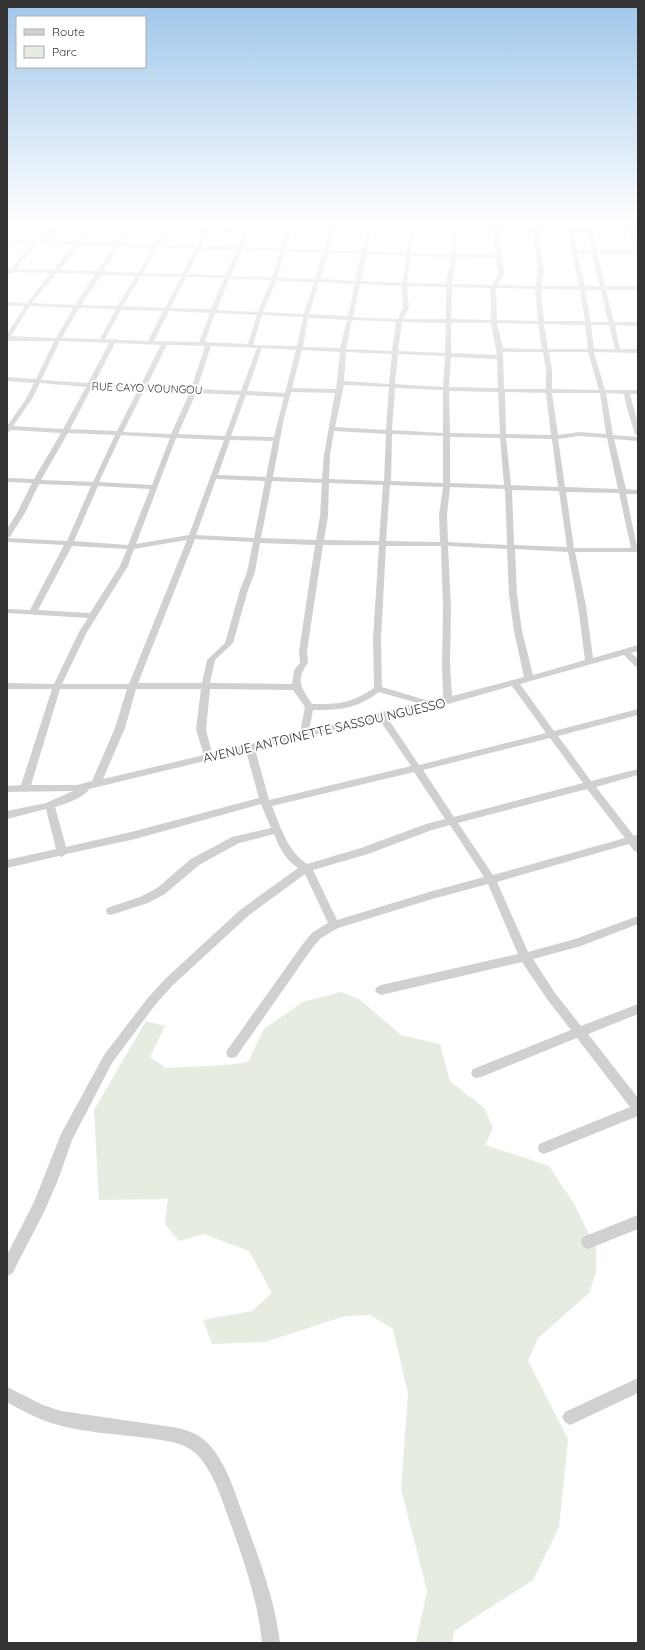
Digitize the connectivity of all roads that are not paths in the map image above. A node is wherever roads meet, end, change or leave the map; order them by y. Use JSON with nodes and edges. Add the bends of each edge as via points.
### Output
{"nodes":[{"id":1,"x":79,"y":303,"type":"edge"},
{"id":2,"x":122,"y":303,"type":"edge"},
{"id":3,"x":170,"y":303,"type":"edge"},
{"id":4,"x":216,"y":303,"type":"edge"},
{"id":5,"x":264,"y":303,"type":"edge"},
{"id":6,"x":310,"y":303,"type":"edge"},
{"id":7,"x":354,"y":303,"type":"edge"},
{"id":8,"x":406,"y":303,"type":"edge"},
{"id":9,"x":449,"y":303,"type":"edge"},
{"id":10,"x":493,"y":303,"type":"edge"},
{"id":11,"x":539,"y":303,"type":"edge"},
{"id":12,"x":586,"y":303,"type":"edge"},
{"id":13,"x":607,"y":303,"type":"edge"},
{"id":14,"x":7,"y":304,"type":"edge"},
{"id":15,"x":29,"y":304,"type":"junction"},
{"id":16,"x":76,"y":307,"type":"junction"},
{"id":17,"x":119,"y":308,"type":"junction"},
{"id":18,"x":166,"y":310,"type":"junction"},
{"id":19,"x":213,"y":311,"type":"junction"},
{"id":20,"x":260,"y":313,"type":"junction"},
{"id":21,"x":306,"y":316,"type":"junction"},
{"id":22,"x":351,"y":318,"type":"junction"},
{"id":23,"x":399,"y":320,"type":"junction"},
{"id":24,"x":448,"y":321,"type":"junction"},
{"id":25,"x":494,"y":322,"type":"junction"},
{"id":26,"x":541,"y":322,"type":"junction"},
{"id":27,"x":589,"y":323,"type":"junction"},
{"id":28,"x":611,"y":324,"type":"junction"},
{"id":29,"x":638,"y":324,"type":"edge"},
{"id":30,"x":7,"y":338,"type":"edge"},
{"id":31,"x":58,"y":339,"type":"junction"},
{"id":32,"x":102,"y":340,"type":"junction"},
{"id":33,"x":112,"y":341,"type":"junction"},
{"id":34,"x":150,"y":342,"type":"junction"},
{"id":35,"x":165,"y":343,"type":"junction"},
{"id":36,"x":201,"y":344,"type":"junction"},
{"id":37,"x":209,"y":344,"type":"junction"},
{"id":38,"x":250,"y":346,"type":"junction"},
{"id":39,"x":260,"y":347,"type":"junction"},
{"id":40,"x":299,"y":349,"type":"junction"},
{"id":41,"x":343,"y":350,"type":"junction"},
{"id":42,"x":545,"y":350,"type":"junction"},
{"id":43,"x":591,"y":351,"type":"junction"},
{"id":44,"x":618,"y":351,"type":"junction"},
{"id":45,"x":638,"y":352,"type":"edge"},
{"id":46,"x":395,"y":353,"type":"junction"},
{"id":47,"x":500,"y":353,"type":"junction"},
{"id":48,"x":449,"y":355,"type":"junction"},
{"id":49,"x":7,"y":379,"type":"edge"},
{"id":50,"x":38,"y":383,"type":"junction"},
{"id":51,"x":341,"y":383,"type":"junction"},
{"id":52,"x":89,"y":385,"type":"junction"},
{"id":53,"x":393,"y":386,"type":"junction"},
{"id":54,"x":141,"y":388,"type":"junction"},
{"id":55,"x":446,"y":388,"type":"junction"},
{"id":56,"x":194,"y":390,"type":"junction"},
{"id":57,"x":501,"y":390,"type":"junction"},
{"id":58,"x":339,"y":391,"type":"junction"},
{"id":59,"x":243,"y":392,"type":"junction"},
{"id":60,"x":288,"y":392,"type":"junction"},
{"id":61,"x":550,"y":392,"type":"junction"},
{"id":62,"x":603,"y":392,"type":"junction"},
{"id":63,"x":627,"y":392,"type":"junction"},
{"id":64,"x":638,"y":392,"type":"edge"},
{"id":65,"x":8,"y":429,"type":"edge"},
{"id":66,"x":331,"y":429,"type":"junction"},
{"id":67,"x":66,"y":430,"type":"junction"},
{"id":68,"x":389,"y":432,"type":"junction"},
{"id":69,"x":118,"y":433,"type":"junction"},
{"id":70,"x":446,"y":434,"type":"junction"},
{"id":71,"x":638,"y":434,"type":"edge"},
{"id":72,"x":174,"y":436,"type":"junction"},
{"id":73,"x":503,"y":436,"type":"junction"},
{"id":74,"x":555,"y":437,"type":"junction"},
{"id":75,"x":610,"y":437,"type":"junction"},
{"id":76,"x":227,"y":438,"type":"junction"},
{"id":77,"x":277,"y":439,"type":"junction"},
{"id":78,"x":638,"y":439,"type":"edge"},
{"id":79,"x":213,"y":477,"type":"junction"},
{"id":80,"x":268,"y":479,"type":"junction"},
{"id":81,"x":7,"y":480,"type":"edge"},
{"id":82,"x":327,"y":481,"type":"junction"},
{"id":83,"x":36,"y":482,"type":"junction"},
{"id":84,"x":387,"y":483,"type":"junction"},
{"id":85,"x":95,"y":485,"type":"junction"},
{"id":86,"x":446,"y":485,"type":"junction"},
{"id":87,"x":154,"y":487,"type":"junction"},
{"id":88,"x":508,"y":487,"type":"junction"},
{"id":89,"x":562,"y":489,"type":"junction"},
{"id":90,"x":623,"y":491,"type":"junction"},
{"id":91,"x":638,"y":492,"type":"edge"},
{"id":92,"x":7,"y":535,"type":"edge"},
{"id":93,"x":192,"y":537,"type":"junction"},
{"id":94,"x":7,"y":540,"type":"edge"},
{"id":95,"x":258,"y":540,"type":"junction"},
{"id":96,"x":70,"y":542,"type":"junction"},
{"id":97,"x":320,"y":542,"type":"junction"},
{"id":98,"x":382,"y":543,"type":"junction"},
{"id":99,"x":444,"y":544,"type":"junction"},
{"id":100,"x":132,"y":547,"type":"junction"},
{"id":101,"x":511,"y":547,"type":"junction"},
{"id":102,"x":571,"y":550,"type":"junction"},
{"id":103,"x":636,"y":550,"type":"edge"},
{"id":104,"x":7,"y":611,"type":"edge"},
{"id":105,"x":33,"y":612,"type":"junction"},
{"id":106,"x":93,"y":616,"type":"junction"},
{"id":107,"x":638,"y":648,"type":"edge"},
{"id":108,"x":625,"y":652,"type":"junction"},
{"id":109,"x":589,"y":662,"type":"junction"},
{"id":110,"x":638,"y":664,"type":"edge"},
{"id":111,"x":529,"y":678,"type":"junction"},
{"id":112,"x":514,"y":682,"type":"junction"},
{"id":113,"x":7,"y":686,"type":"edge"},
{"id":114,"x":57,"y":686,"type":"junction"},
{"id":115,"x":206,"y":686,"type":"junction"},
{"id":116,"x":132,"y":687,"type":"junction"},
{"id":117,"x":296,"y":687,"type":"junction"},
{"id":118,"x":378,"y":689,"type":"junction"},
{"id":119,"x":448,"y":701,"type":"junction"},
{"id":120,"x":430,"y":704,"type":"junction"},
{"id":121,"x":309,"y":707,"type":"junction"},
{"id":122,"x":638,"y":712,"type":"edge"},
{"id":123,"x":382,"y":716,"type":"junction"},
{"id":124,"x":550,"y":734,"type":"junction"},
{"id":125,"x":304,"y":735,"type":"junction"},
{"id":126,"x":250,"y":748,"type":"junction"},
{"id":127,"x":209,"y":757,"type":"junction"},
{"id":128,"x":416,"y":768,"type":"junction"},
{"id":129,"x":638,"y":772,"type":"edge"},
{"id":130,"x":91,"y":785,"type":"junction"},
{"id":131,"x":588,"y":785,"type":"junction"},
{"id":132,"x":25,"y":788,"type":"junction"},
{"id":133,"x":7,"y":789,"type":"edge"},
{"id":134,"x":265,"y":802,"type":"junction"},
{"id":135,"x":50,"y":805,"type":"junction"},
{"id":136,"x":7,"y":815,"type":"edge"},
{"id":137,"x":453,"y":821,"type":"junction"},
{"id":138,"x":277,"y":830,"type":"junction"},
{"id":139,"x":636,"y":842,"type":"edge"},
{"id":140,"x":62,"y":853,"type":"junction"},
{"id":141,"x":7,"y":864,"type":"edge"},
{"id":142,"x":306,"y":868,"type":"junction"},
{"id":143,"x":492,"y":880,"type":"junction"},
{"id":144,"x":111,"y":911,"type":"dead end"},
{"id":145,"x":638,"y":920,"type":"edge"},
{"id":146,"x":334,"y":925,"type":"junction"},
{"id":147,"x":525,"y":957,"type":"junction"},
{"id":148,"x":381,"y":990,"type":"dead end"},
{"id":149,"x":638,"y":1009,"type":"edge"},
{"id":150,"x":579,"y":1031,"type":"junction"},
{"id":151,"x":232,"y":1053,"type":"dead end"},
{"id":152,"x":477,"y":1073,"type":"dead end"},
{"id":153,"x":638,"y":1109,"type":"edge"},
{"id":154,"x":544,"y":1148,"type":"dead end"},
{"id":155,"x":638,"y":1222,"type":"edge"},
{"id":156,"x":588,"y":1242,"type":"dead end"},
{"id":157,"x":7,"y":1269,"type":"edge"},
{"id":158,"x":638,"y":1385,"type":"edge"},
{"id":159,"x":7,"y":1394,"type":"edge"},
{"id":160,"x":570,"y":1417,"type":"dead end"},
{"id":161,"x":270,"y":1643,"type":"edge"}],
"edges":[{"from":1,"to":16,"type":"street"},
{"from":2,"to":17,"type":"street"},
{"from":3,"to":18,"type":"street"},
{"from":4,"to":19,"type":"street"},
{"from":5,"to":20,"type":"street"},
{"from":6,"to":21,"type":"street"},
{"from":7,"to":22,"type":"street"},
{"from":8,"to":23,"type":"street","via":[[406,308]]},
{"from":9,"to":24,"type":"street"},
{"from":10,"to":25,"type":"street"},
{"from":11,"to":26,"type":"street"},
{"from":12,"to":27,"type":"street"},
{"from":13,"to":28,"type":"street"},
{"from":14,"to":15,"type":"street"},
{"from":15,"to":16,"type":"street"},
{"from":15,"to":30,"type":"street"},
{"from":16,"to":17,"type":"street"},
{"from":16,"to":31,"type":"street"},
{"from":17,"to":18,"type":"street"},
{"from":17,"to":32,"type":"street"},
{"from":18,"to":19,"type":"street"},
{"from":18,"to":34,"type":"street"},
{"from":19,"to":20,"type":"street"},
{"from":19,"to":36,"type":"street"},
{"from":20,"to":21,"type":"street"},
{"from":20,"to":38,"type":"street"},
{"from":21,"to":22,"type":"street"},
{"from":21,"to":40,"type":"street"},
{"from":22,"to":23,"type":"street"},
{"from":22,"to":41,"type":"street"},
{"from":23,"to":24,"type":"street"},
{"from":23,"to":46,"type":"street"},
{"from":24,"to":25,"type":"street"},
{"from":24,"to":48,"type":"street"},
{"from":25,"to":26,"type":"street"},
{"from":25,"to":47,"type":"street"},
{"from":26,"to":27,"type":"street"},
{"from":26,"to":42,"type":"street"},
{"from":27,"to":28,"type":"street"},
{"from":27,"to":43,"type":"street"},
{"from":28,"to":29,"type":"street"},
{"from":28,"to":44,"type":"street"},
{"from":30,"to":31,"type":"street"},
{"from":31,"to":32,"type":"street"},
{"from":31,"to":50,"type":"street"},
{"from":32,"to":33,"type":"street"},
{"from":33,"to":34,"type":"street"},
{"from":33,"to":52,"type":"street"},
{"from":34,"to":35,"type":"street"},
{"from":35,"to":36,"type":"street"},
{"from":35,"to":54,"type":"street"},
{"from":36,"to":37,"type":"street"},
{"from":37,"to":38,"type":"street"},
{"from":37,"to":56,"type":"street"},
{"from":38,"to":39,"type":"street"},
{"from":39,"to":40,"type":"street"},
{"from":39,"to":59,"type":"street"},
{"from":40,"to":41,"type":"street"},
{"from":40,"to":60,"type":"street"},
{"from":41,"to":46,"type":"street"},
{"from":41,"to":51,"type":"street"},
{"from":42,"to":43,"type":"street"},
{"from":42,"to":47,"type":"street"},
{"from":42,"to":61,"type":"street"},
{"from":43,"to":44,"type":"street"},
{"from":43,"to":62,"type":"street"},
{"from":44,"to":45,"type":"street"},
{"from":46,"to":48,"type":"street"},
{"from":46,"to":53,"type":"street"},
{"from":47,"to":48,"type":"street"},
{"from":47,"to":57,"type":"street"},
{"from":48,"to":55,"type":"street"},
{"from":49,"to":50,"type":"street","name":"RUE CAYO VOUNGOU"},
{"from":50,"to":52,"type":"street","name":"RUE CAYO VOUNGOU"},
{"from":50,"to":65,"type":"street"},
{"from":51,"to":53,"type":"street"},
{"from":51,"to":58,"type":"street"},
{"from":52,"to":54,"type":"street","name":"RUE CAYO VOUNGOU"},
{"from":52,"to":67,"type":"street"},
{"from":53,"to":55,"type":"street"},
{"from":53,"to":68,"type":"street"},
{"from":54,"to":56,"type":"street","name":"RUE CAYO VOUNGOU"},
{"from":54,"to":69,"type":"street"},
{"from":55,"to":57,"type":"street"},
{"from":55,"to":70,"type":"street"},
{"from":56,"to":59,"type":"street","name":"RUE CAYO VOUNGOU"},
{"from":56,"to":72,"type":"street","via":[[182,412]]},
{"from":57,"to":61,"type":"street"},
{"from":57,"to":73,"type":"street"},
{"from":58,"to":60,"type":"street","name":"RUE CAYO VOUNGOU"},
{"from":58,"to":66,"type":"street"},
{"from":59,"to":60,"type":"street","name":"RUE CAYO VOUNGOU"},
{"from":59,"to":76,"type":"street"},
{"from":60,"to":77,"type":"street"},
{"from":61,"to":62,"type":"street"},
{"from":61,"to":74,"type":"street"},
{"from":62,"to":63,"type":"street"},
{"from":62,"to":75,"type":"street"},
{"from":63,"to":64,"type":"street"},
{"from":63,"to":71,"type":"street"},
{"from":65,"to":67,"type":"street"},
{"from":66,"to":68,"type":"street"},
{"from":66,"to":82,"type":"street"},
{"from":67,"to":69,"type":"street"},
{"from":67,"to":83,"type":"street"},
{"from":68,"to":70,"type":"street"},
{"from":68,"to":84,"type":"street"},
{"from":69,"to":72,"type":"street"},
{"from":69,"to":85,"type":"street"},
{"from":70,"to":73,"type":"street"},
{"from":70,"to":86,"type":"street"},
{"from":72,"to":76,"type":"street"},
{"from":72,"to":87,"type":"street"},
{"from":73,"to":74,"type":"street"},
{"from":73,"to":88,"type":"street"},
{"from":74,"to":75,"type":"street","via":[[571,434]]},
{"from":74,"to":89,"type":"street"},
{"from":75,"to":78,"type":"street"},
{"from":75,"to":90,"type":"street"},
{"from":76,"to":77,"type":"street"},
{"from":76,"to":79,"type":"street"},
{"from":77,"to":80,"type":"street"},
{"from":79,"to":80,"type":"street"},
{"from":79,"to":93,"type":"street"},
{"from":80,"to":82,"type":"street"},
{"from":80,"to":95,"type":"street"},
{"from":81,"to":83,"type":"street"},
{"from":82,"to":84,"type":"street"},
{"from":82,"to":97,"type":"street"},
{"from":83,"to":85,"type":"street"},
{"from":83,"to":92,"type":"street","via":[[22,513]]},
{"from":84,"to":86,"type":"street"},
{"from":84,"to":98,"type":"street"},
{"from":85,"to":87,"type":"street"},
{"from":85,"to":96,"type":"street"},
{"from":86,"to":88,"type":"street"},
{"from":86,"to":99,"type":"street"},
{"from":87,"to":100,"type":"street"},
{"from":88,"to":89,"type":"street"},
{"from":88,"to":101,"type":"street"},
{"from":89,"to":90,"type":"street"},
{"from":89,"to":102,"type":"street"},
{"from":90,"to":91,"type":"street"},
{"from":90,"to":103,"type":"street"},
{"from":93,"to":95,"type":"street"},
{"from":93,"to":100,"type":"street"},
{"from":93,"to":116,"type":"street"},
{"from":94,"to":96,"type":"street"},
{"from":95,"to":97,"type":"street"},
{"from":95,"to":115,"type":"street","via":[[229,643],[211,660]]},
{"from":96,"to":100,"type":"street"},
{"from":96,"to":105,"type":"street"},
{"from":97,"to":98,"type":"street"},
{"from":97,"to":117,"type":"street","via":[[302,651],[304,663],[298,670]]},
{"from":98,"to":99,"type":"street"},
{"from":98,"to":118,"type":"street","via":[[377,639]]},
{"from":99,"to":101,"type":"street"},
{"from":99,"to":119,"type":"street"},
{"from":100,"to":106,"type":"street","via":[[120,574]]},
{"from":101,"to":102,"type":"street"},
{"from":101,"to":111,"type":"street","via":[[513,595]]},
{"from":102,"to":103,"type":"street"},
{"from":102,"to":109,"type":"street"},
{"from":104,"to":105,"type":"street"},
{"from":105,"to":106,"type":"street"},
{"from":106,"to":114,"type":"street"},
{"from":107,"to":108,"type":"street","name":"AVENUE ANTOINETTE SASSOU NGUESSO"},
{"from":108,"to":109,"type":"street","name":"AVENUE ANTOINETTE SASSOU NGUESSO"},
{"from":108,"to":110,"type":"street"},
{"from":109,"to":111,"type":"street","name":"AVENUE ANTOINETTE SASSOU NGUESSO"},
{"from":111,"to":112,"type":"street","name":"AVENUE ANTOINETTE SASSOU NGUESSO"},
{"from":112,"to":119,"type":"street","name":"AVENUE ANTOINETTE SASSOU NGUESSO"},
{"from":112,"to":124,"type":"street"},
{"from":113,"to":114,"type":"street"},
{"from":114,"to":116,"type":"street"},
{"from":114,"to":132,"type":"street"},
{"from":115,"to":116,"type":"street"},
{"from":115,"to":117,"type":"street"},
{"from":115,"to":127,"type":"street","via":[[201,732]]},
{"from":116,"to":130,"type":"street","via":[[120,728]]},
{"from":117,"to":121,"type":"street"},
{"from":118,"to":120,"type":"street"},
{"from":118,"to":121,"type":"street","via":[[363,700],[344,707]]},
{"from":119,"to":120,"type":"street","name":"AVENUE ANTOINETTE SASSOU NGUESSO"},
{"from":120,"to":123,"type":"street","name":"AVENUE ANTOINETTE SASSOU NGUESSO"},
{"from":121,"to":125,"type":"street"},
{"from":122,"to":124,"type":"street"},
{"from":123,"to":125,"type":"street","name":"AVENUE ANTOINETTE SASSOU NGUESSO"},
{"from":123,"to":128,"type":"street"},
{"from":124,"to":128,"type":"street"},
{"from":124,"to":131,"type":"street"},
{"from":125,"to":126,"type":"street","name":"AVENUE ANTOINETTE SASSOU NGUESSO"},
{"from":126,"to":127,"type":"street","name":"AVENUE ANTOINETTE SASSOU NGUESSO"},
{"from":126,"to":134,"type":"street"},
{"from":127,"to":130,"type":"street","name":"AVENUE ANTOINETTE SASSOU NGUESSO"},
{"from":128,"to":134,"type":"street"},
{"from":128,"to":137,"type":"street"},
{"from":129,"to":131,"type":"street"},
{"from":130,"to":132,"type":"street","name":"AVENUE ANTOINETTE SASSOU NGUESSO","via":[[68,789]]},
{"from":130,"to":135,"type":"street"},
{"from":131,"to":137,"type":"street"},
{"from":131,"to":139,"type":"street"},
{"from":132,"to":133,"type":"street","name":"AVENUE ANTOINETTE SASSOU NGUESSO"},
{"from":134,"to":138,"type":"street"},
{"from":134,"to":140,"type":"street"},
{"from":135,"to":136,"type":"street"},
{"from":135,"to":140,"type":"street"},
{"from":137,"to":142,"type":"street"},
{"from":137,"to":143,"type":"street"},
{"from":138,"to":142,"type":"street","via":[[285,849],[294,860]]},
{"from":138,"to":144,"type":"street","via":[[236,840],[195,862],[161,891],[144,900]]},
{"from":139,"to":143,"type":"street"},
{"from":140,"to":141,"type":"street"},
{"from":142,"to":146,"type":"street"},
{"from":142,"to":157,"type":"street","via":[[244,913],[168,983],[117,1044],[94,1082],[66,1138],[39,1207]]},
{"from":143,"to":146,"type":"street"},
{"from":143,"to":147,"type":"street"},
{"from":145,"to":147,"type":"street","via":[[577,943]]},
{"from":146,"to":151,"type":"street","via":[[317,935],[309,944]]},
{"from":147,"to":148,"type":"street"},
{"from":147,"to":150,"type":"street"},
{"from":149,"to":150,"type":"street"},
{"from":150,"to":152,"type":"street"},
{"from":150,"to":153,"type":"street"},
{"from":153,"to":154,"type":"street"},
{"from":155,"to":156,"type":"street"},
{"from":158,"to":160,"type":"street"},
{"from":159,"to":161,"type":"street","via":[[42,1412],[71,1420],[168,1433],[190,1440],[207,1454],[223,1483],[251,1557],[261,1589]]}]}
